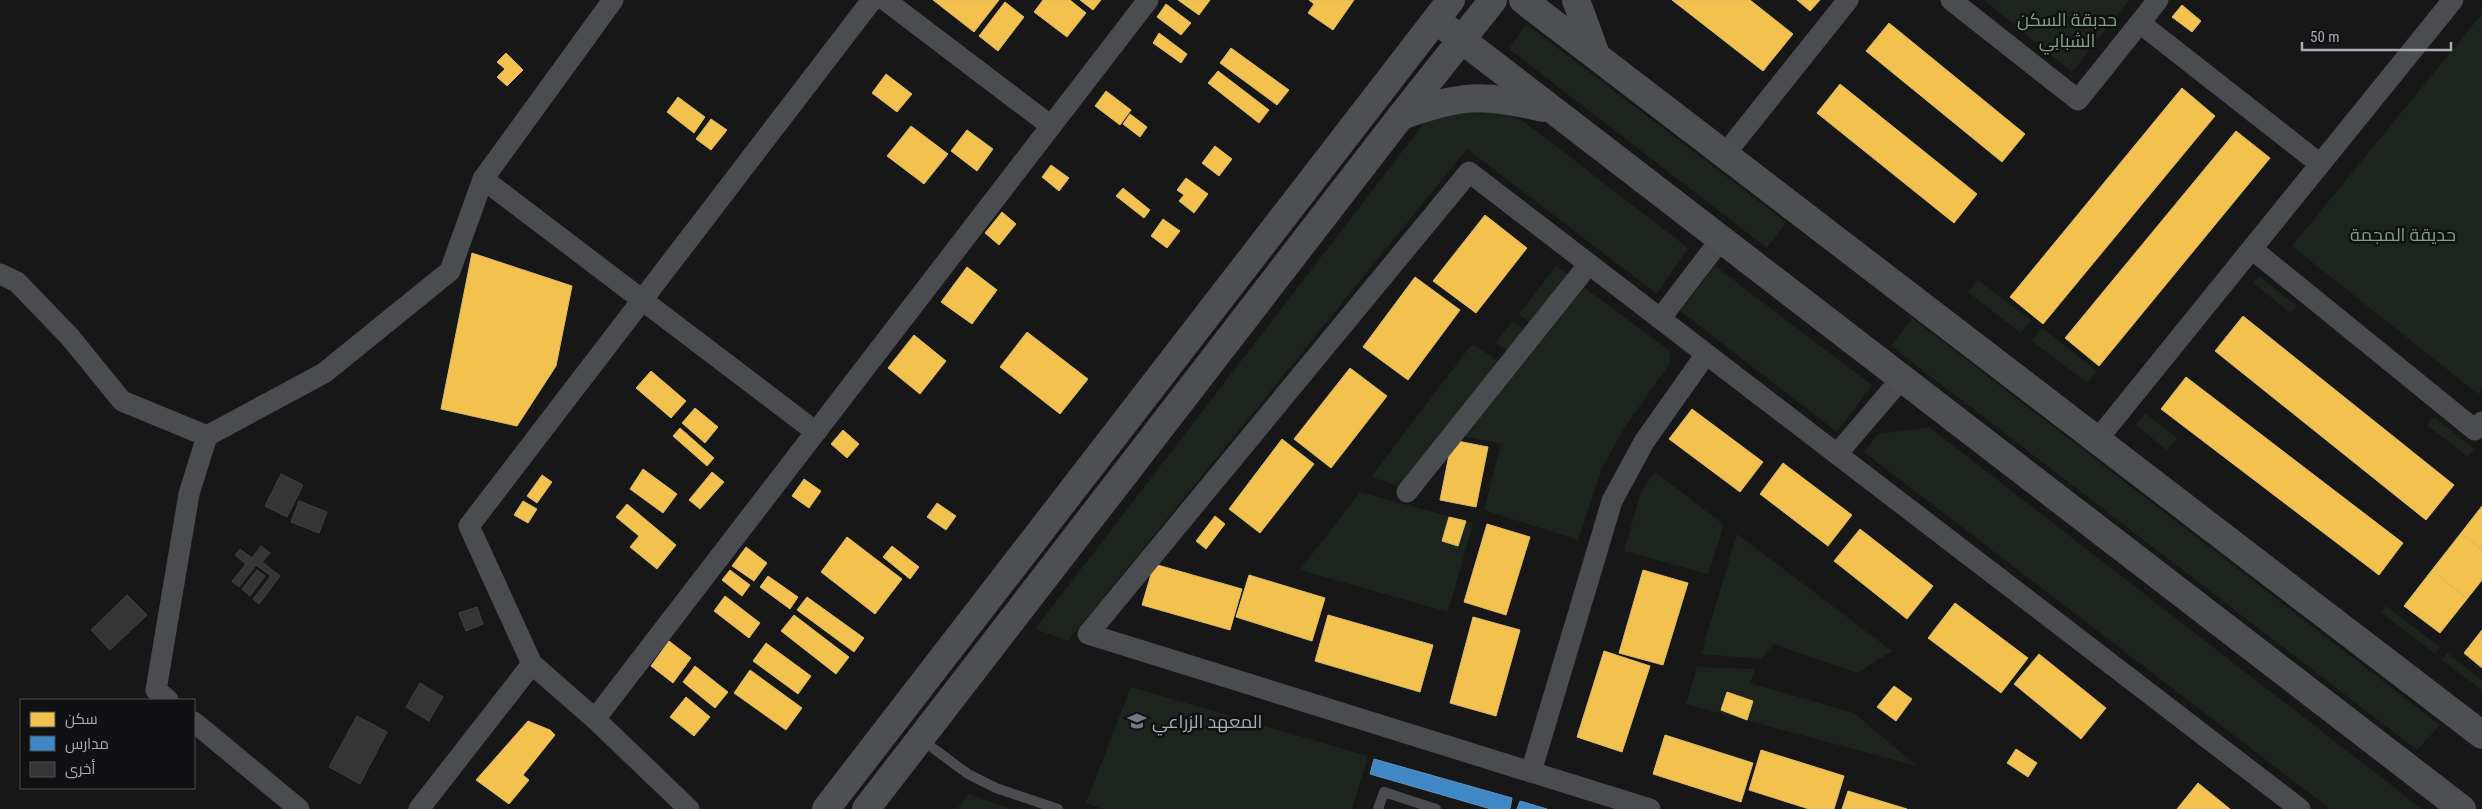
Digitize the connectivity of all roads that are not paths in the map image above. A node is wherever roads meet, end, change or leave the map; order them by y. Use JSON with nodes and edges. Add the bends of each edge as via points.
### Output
{"nodes":[{"id":1,"x":613,"y":0,"type":"edge"},
{"id":2,"x":872,"y":0,"type":"edge"},
{"id":3,"x":885,"y":0,"type":"edge"},
{"id":4,"x":1148,"y":0,"type":"edge"},
{"id":5,"x":1493,"y":0,"type":"edge"},
{"id":6,"x":1523,"y":0,"type":"edge"},
{"id":7,"x":1576,"y":0,"type":"edge"},
{"id":8,"x":1848,"y":0,"type":"edge"},
{"id":9,"x":1952,"y":0,"type":"edge"},
{"id":10,"x":2158,"y":0,"type":"edge"},
{"id":11,"x":2453,"y":0,"type":"edge"},
{"id":12,"x":1443,"y":10,"type":"edge"},
{"id":13,"x":2140,"y":23,"type":"junction"},
{"id":14,"x":1461,"y":39,"type":"junction"},
{"id":15,"x":1596,"y":56,"type":"junction"},
{"id":16,"x":1554,"y":111,"type":"junction"},
{"id":17,"x":1401,"y":116,"type":"junction"},
{"id":18,"x":1051,"y":126,"type":"junction"},
{"id":19,"x":1725,"y":154,"type":"junction"},
{"id":20,"x":2320,"y":164,"type":"junction"},
{"id":21,"x":483,"y":179,"type":"junction"},
{"id":22,"x":1721,"y":239,"type":"junction"},
{"id":23,"x":2252,"y":249,"type":"junction"},
{"id":24,"x":1589,"y":264,"type":"junction"},
{"id":25,"x":0,"y":274,"type":"edge"},
{"id":26,"x":642,"y":300,"type":"junction"},
{"id":27,"x":1660,"y":319,"type":"junction"},
{"id":28,"x":1706,"y":354,"type":"junction"},
{"id":29,"x":1902,"y":378,"type":"junction"},
{"id":30,"x":2482,"y":422,"type":"edge"},
{"id":31,"x":816,"y":432,"type":"junction"},
{"id":32,"x":207,"y":436,"type":"junction"},
{"id":33,"x":2097,"y":440,"type":"junction"},
{"id":34,"x":1837,"y":454,"type":"junction"},
{"id":35,"x":1407,"y":492,"type":"dead end"},
{"id":36,"x":532,"y":664,"type":"junction"},
{"id":37,"x":167,"y":699,"type":"edge"},
{"id":38,"x":595,"y":719,"type":"junction"},
{"id":39,"x":195,"y":723,"type":"edge"},
{"id":40,"x":2482,"y":735,"type":"edge"},
{"id":41,"x":920,"y":739,"type":"junction"},
{"id":42,"x":1532,"y":772,"type":"junction"},
{"id":43,"x":299,"y":809,"type":"edge"},
{"id":44,"x":419,"y":809,"type":"edge"},
{"id":45,"x":689,"y":809,"type":"edge"},
{"id":46,"x":826,"y":809,"type":"edge"},
{"id":47,"x":866,"y":809,"type":"edge"},
{"id":48,"x":1058,"y":809,"type":"edge"},
{"id":49,"x":1378,"y":809,"type":"edge"},
{"id":50,"x":1436,"y":809,"type":"edge"},
{"id":51,"x":1650,"y":809,"type":"edge"},
{"id":52,"x":2300,"y":809,"type":"edge"},
{"id":53,"x":2462,"y":809,"type":"edge"}],
"edges":[{"from":1,"to":21,"type":"street"},
{"from":2,"to":26,"type":"street"},
{"from":3,"to":18,"type":"street"},
{"from":4,"to":18,"type":"street"},
{"from":5,"to":14,"type":"main road"},
{"from":6,"to":15,"type":"main road"},
{"from":7,"to":15,"type":"main road"},
{"from":8,"to":19,"type":"street"},
{"from":9,"to":13,"type":"street","via":[[2078,100]]},
{"from":10,"to":13,"type":"street"},
{"from":11,"to":20,"type":"street"},
{"from":12,"to":14,"type":"main road"},
{"from":12,"to":46,"type":"main road"},
{"from":13,"to":20,"type":"street"},
{"from":14,"to":16,"type":"main road"},
{"from":14,"to":17,"type":"main road"},
{"from":15,"to":19,"type":"main road"},
{"from":16,"to":17,"type":"main road","via":[[1503,98],[1481,97],[1438,103]]},
{"from":16,"to":22,"type":"main road"},
{"from":17,"to":41,"type":"main road"},
{"from":18,"to":31,"type":"street"},
{"from":19,"to":33,"type":"main road"},
{"from":20,"to":23,"type":"street"},
{"from":21,"to":26,"type":"street"},
{"from":21,"to":32,"type":"street","via":[[450,271],[324,373]]},
{"from":22,"to":27,"type":"street"},
{"from":22,"to":29,"type":"main road"},
{"from":23,"to":30,"type":"street","via":[[2475,430]]},
{"from":23,"to":33,"type":"street"},
{"from":24,"to":27,"type":"street"},
{"from":24,"to":35,"type":"street"},
{"from":24,"to":42,"type":"street","via":[[1469,172],[1088,634]]},
{"from":25,"to":32,"type":"street","via":[[17,282],[70,337],[122,402]]},
{"from":26,"to":31,"type":"street"},
{"from":26,"to":36,"type":"street","via":[[469,526]]},
{"from":27,"to":28,"type":"street"},
{"from":28,"to":34,"type":"street"},
{"from":28,"to":42,"type":"street","via":[[1644,442],[1612,501]]},
{"from":29,"to":34,"type":"street"},
{"from":29,"to":53,"type":"main road"},
{"from":31,"to":38,"type":"street"},
{"from":32,"to":37,"type":"street","via":[[190,494],[156,690]]},
{"from":33,"to":40,"type":"main road"},
{"from":34,"to":52,"type":"street"},
{"from":36,"to":38,"type":"street"},
{"from":36,"to":44,"type":"street"},
{"from":38,"to":45,"type":"street"},
{"from":39,"to":43,"type":"street"},
{"from":41,"to":47,"type":"main road"},
{"from":41,"to":48,"type":"lane","via":[[968,774],[996,788]]},
{"from":42,"to":51,"type":"street"},
{"from":49,"to":50,"type":"lane","via":[[1384,792]]}]}
